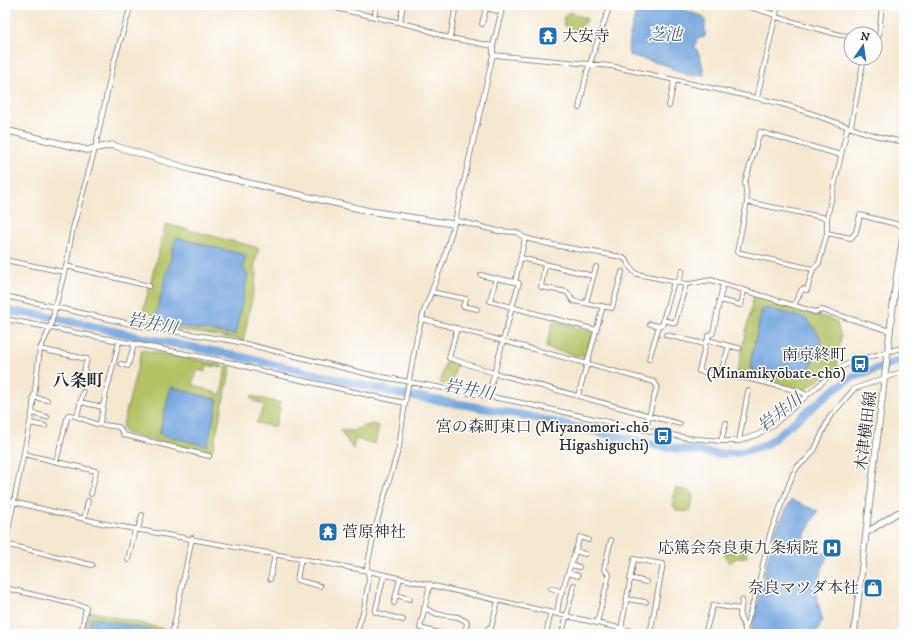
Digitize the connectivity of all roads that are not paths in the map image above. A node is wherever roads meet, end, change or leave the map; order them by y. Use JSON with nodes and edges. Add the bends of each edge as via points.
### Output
{"nodes":[{"id":1,"x":131,"y":5,"type":"edge"},
{"id":2,"x":325,"y":5,"type":"edge"},
{"id":3,"x":377,"y":5,"type":"edge"},
{"id":4,"x":403,"y":5,"type":"edge"},
{"id":5,"x":456,"y":5,"type":"edge"},
{"id":6,"x":475,"y":5,"type":"edge"},
{"id":7,"x":503,"y":5,"type":"edge"},
{"id":8,"x":610,"y":5,"type":"edge"},
{"id":9,"x":743,"y":5,"type":"edge"},
{"id":10,"x":778,"y":5,"type":"edge"},
{"id":11,"x":882,"y":5,"type":"edge"},
{"id":12,"x":486,"y":8,"type":"junction"},
{"id":13,"x":501,"y":12,"type":"junction"},
{"id":14,"x":375,"y":13,"type":"dead end"},
{"id":15,"x":776,"y":16,"type":"junction"},
{"id":16,"x":400,"y":22,"type":"junction"},
{"id":17,"x":482,"y":24,"type":"dead end"},
{"id":18,"x":880,"y":26,"type":"edge"},
{"id":19,"x":843,"y":35,"type":"edge"},
{"id":20,"x":450,"y":38,"type":"junction"},
{"id":21,"x":493,"y":46,"type":"junction"},
{"id":22,"x":493,"y":55,"type":"junction"},
{"id":23,"x":592,"y":63,"type":"junction"},
{"id":24,"x":863,"y":66,"type":"edge"},
{"id":25,"x":674,"y":81,"type":"junction"},
{"id":26,"x":757,"y":98,"type":"junction"},
{"id":27,"x":669,"y":106,"type":"dead end"},
{"id":28,"x":578,"y":108,"type":"dead end"},
{"id":29,"x":850,"y":127,"type":"junction"},
{"id":30,"x":5,"y":131,"type":"edge"},
{"id":31,"x":904,"y":142,"type":"edge"},
{"id":32,"x":95,"y":149,"type":"junction"},
{"id":33,"x":841,"y":155,"type":"junction"},
{"id":34,"x":747,"y":202,"type":"junction"},
{"id":35,"x":827,"y":218,"type":"junction"},
{"id":36,"x":454,"y":222,"type":"junction"},
{"id":37,"x":904,"y":226,"type":"edge"},
{"id":38,"x":904,"y":231,"type":"edge"},
{"id":39,"x":827,"y":233,"type":"junction"},
{"id":40,"x":525,"y":238,"type":"junction"},
{"id":41,"x":521,"y":258,"type":"junction"},
{"id":42,"x":5,"y":260,"type":"edge"},
{"id":43,"x":545,"y":264,"type":"junction"},
{"id":44,"x":66,"y":266,"type":"junction"},
{"id":45,"x":596,"y":268,"type":"dead end"},
{"id":46,"x":813,"y":270,"type":"junction"},
{"id":47,"x":682,"y":271,"type":"dead end"},
{"id":48,"x":64,"y":272,"type":"junction"},
{"id":49,"x":622,"y":272,"type":"dead end"},
{"id":50,"x":482,"y":275,"type":"dead end"},
{"id":51,"x":594,"y":276,"type":"junction"},
{"id":52,"x":496,"y":279,"type":"junction"},
{"id":53,"x":515,"y":282,"type":"junction"},
{"id":54,"x":676,"y":282,"type":"junction"},
{"id":55,"x":686,"y":284,"type":"junction"},
{"id":56,"x":723,"y":284,"type":"junction"},
{"id":57,"x":150,"y":286,"type":"dead end"},
{"id":58,"x":744,"y":290,"type":"junction"},
{"id":59,"x":432,"y":292,"type":"junction"},
{"id":60,"x":5,"y":296,"type":"edge"},
{"id":61,"x":719,"y":300,"type":"junction"},
{"id":62,"x":586,"y":303,"type":"junction"},
{"id":63,"x":794,"y":305,"type":"junction"},
{"id":64,"x":603,"y":306,"type":"junction"},
{"id":65,"x":512,"y":307,"type":"junction"},
{"id":66,"x":55,"y":309,"type":"junction"},
{"id":67,"x":477,"y":309,"type":"dead end"},
{"id":68,"x":422,"y":318,"type":"junction"},
{"id":69,"x":5,"y":319,"type":"edge"},
{"id":70,"x":663,"y":320,"type":"junction"},
{"id":71,"x":650,"y":324,"type":"dead end"},
{"id":72,"x":50,"y":326,"type":"junction"},
{"id":73,"x":659,"y":326,"type":"junction"},
{"id":74,"x":457,"y":328,"type":"junction"},
{"id":75,"x":596,"y":330,"type":"junction"},
{"id":76,"x":890,"y":330,"type":"junction"},
{"id":77,"x":666,"y":335,"type":"dead end"},
{"id":78,"x":503,"y":341,"type":"junction"},
{"id":79,"x":119,"y":342,"type":"junction"},
{"id":80,"x":707,"y":342,"type":"junction"},
{"id":81,"x":134,"y":345,"type":"junction"},
{"id":82,"x":729,"y":346,"type":"junction"},
{"id":83,"x":904,"y":347,"type":"edge"},
{"id":84,"x":739,"y":348,"type":"dead end"},
{"id":85,"x":40,"y":349,"type":"junction"},
{"id":86,"x":888,"y":354,"type":"junction"},
{"id":87,"x":649,"y":359,"type":"dead end"},
{"id":88,"x":121,"y":364,"type":"dead end"},
{"id":89,"x":587,"y":364,"type":"junction"},
{"id":90,"x":904,"y":371,"type":"edge"},
{"id":91,"x":494,"y":373,"type":"junction"},
{"id":92,"x":720,"y":376,"type":"junction"},
{"id":93,"x":885,"y":377,"type":"junction"},
{"id":94,"x":74,"y":383,"type":"dead end"},
{"id":95,"x":408,"y":383,"type":"junction"},
{"id":96,"x":748,"y":391,"type":"dead end"},
{"id":97,"x":83,"y":392,"type":"dead end"},
{"id":98,"x":807,"y":395,"type":"junction"},
{"id":99,"x":578,"y":396,"type":"junction"},
{"id":100,"x":33,"y":397,"type":"junction"},
{"id":101,"x":488,"y":397,"type":"junction"},
{"id":102,"x":47,"y":400,"type":"dead end"},
{"id":103,"x":80,"y":402,"type":"junction"},
{"id":104,"x":405,"y":402,"type":"junction"},
{"id":105,"x":103,"y":407,"type":"junction"},
{"id":106,"x":32,"y":413,"type":"junction"},
{"id":107,"x":77,"y":416,"type":"junction"},
{"id":108,"x":649,"y":416,"type":"junction"},
{"id":109,"x":47,"y":417,"type":"dead end"},
{"id":110,"x":30,"y":423,"type":"junction"},
{"id":111,"x":100,"y":423,"type":"junction"},
{"id":112,"x":726,"y":423,"type":"dead end"},
{"id":113,"x":680,"y":424,"type":"dead end"},
{"id":114,"x":45,"y":426,"type":"dead end"},
{"id":115,"x":645,"y":430,"type":"junction"},
{"id":116,"x":721,"y":441,"type":"junction"},
{"id":117,"x":739,"y":441,"type":"junction"},
{"id":118,"x":24,"y":454,"type":"junction"},
{"id":119,"x":209,"y":456,"type":"dead end"},
{"id":120,"x":56,"y":462,"type":"junction"},
{"id":121,"x":91,"y":494,"type":"dead end"},
{"id":122,"x":5,"y":500,"type":"edge"},
{"id":123,"x":88,"y":501,"type":"dead end"},
{"id":124,"x":14,"y":502,"type":"junction"},
{"id":125,"x":904,"y":512,"type":"edge"},
{"id":126,"x":142,"y":515,"type":"dead end"},
{"id":127,"x":84,"y":519,"type":"junction"},
{"id":128,"x":137,"y":529,"type":"junction"},
{"id":129,"x":866,"y":533,"type":"junction"},
{"id":130,"x":192,"y":538,"type":"junction"},
{"id":131,"x":588,"y":540,"type":"dead end"},
{"id":132,"x":611,"y":540,"type":"dead end"},
{"id":133,"x":5,"y":545,"type":"edge"},
{"id":134,"x":576,"y":551,"type":"junction"},
{"id":135,"x":275,"y":554,"type":"junction"},
{"id":136,"x":585,"y":554,"type":"dead end"},
{"id":137,"x":301,"y":558,"type":"junction"},
{"id":138,"x":128,"y":560,"type":"dead end"},
{"id":139,"x":92,"y":565,"type":"dead end"},
{"id":140,"x":571,"y":565,"type":"junction"},
{"id":141,"x":579,"y":567,"type":"dead end"},
{"id":142,"x":368,"y":571,"type":"junction"},
{"id":143,"x":568,"y":573,"type":"junction"},
{"id":144,"x":384,"y":575,"type":"junction"},
{"id":145,"x":578,"y":576,"type":"dead end"},
{"id":146,"x":400,"y":578,"type":"junction"},
{"id":147,"x":630,"y":578,"type":"junction"},
{"id":148,"x":270,"y":579,"type":"dead end"},
{"id":149,"x":646,"y":582,"type":"dead end"},
{"id":150,"x":430,"y":584,"type":"junction"},
{"id":151,"x":574,"y":585,"type":"dead end"},
{"id":152,"x":320,"y":586,"type":"dead end"},
{"id":153,"x":5,"y":588,"type":"edge"},
{"id":154,"x":551,"y":588,"type":"dead end"},
{"id":155,"x":562,"y":592,"type":"junction"},
{"id":156,"x":396,"y":595,"type":"junction"},
{"id":157,"x":410,"y":599,"type":"dead end"},
{"id":158,"x":627,"y":599,"type":"junction"},
{"id":159,"x":498,"y":600,"type":"junction"},
{"id":160,"x":742,"y":600,"type":"dead end"},
{"id":161,"x":646,"y":602,"type":"dead end"},
{"id":162,"x":394,"y":603,"type":"dead end"},
{"id":163,"x":424,"y":608,"type":"junction"},
{"id":164,"x":740,"y":609,"type":"junction"},
{"id":165,"x":551,"y":612,"type":"junction"},
{"id":166,"x":557,"y":614,"type":"junction"},
{"id":167,"x":566,"y":616,"type":"junction"},
{"id":168,"x":403,"y":620,"type":"dead end"},
{"id":169,"x":597,"y":623,"type":"junction"},
{"id":170,"x":621,"y":629,"type":"junction"},
{"id":171,"x":746,"y":632,"type":"edge"},
{"id":172,"x":356,"y":633,"type":"edge"},
{"id":173,"x":81,"y":634,"type":"edge"},
{"id":174,"x":172,"y":634,"type":"edge"},
{"id":175,"x":367,"y":634,"type":"edge"},
{"id":176,"x":443,"y":634,"type":"edge"},
{"id":177,"x":465,"y":634,"type":"edge"},
{"id":178,"x":487,"y":634,"type":"edge"},
{"id":179,"x":546,"y":634,"type":"edge"},
{"id":180,"x":562,"y":634,"type":"edge"},
{"id":181,"x":646,"y":634,"type":"edge"},
{"id":182,"x":650,"y":634,"type":"edge"},
{"id":183,"x":706,"y":634,"type":"edge"},
{"id":184,"x":854,"y":634,"type":"edge"}],
"edges":[{"from":1,"to":32,"type":"street","via":[[113,65]]},
{"from":2,"to":16,"type":"street"},
{"from":3,"to":14,"type":"street"},
{"from":4,"to":16,"type":"street"},
{"from":5,"to":20,"type":"street"},
{"from":6,"to":12,"type":"street"},
{"from":7,"to":13,"type":"street"},
{"from":8,"to":23,"type":"street"},
{"from":9,"to":15,"type":"street"},
{"from":10,"to":15,"type":"street"},
{"from":11,"to":18,"type":"street"},
{"from":12,"to":13,"type":"street"},
{"from":12,"to":17,"type":"street"},
{"from":13,"to":21,"type":"street"},
{"from":15,"to":19,"type":"street"},
{"from":15,"to":26,"type":"street"},
{"from":16,"to":20,"type":"street"},
{"from":20,"to":21,"type":"street"},
{"from":21,"to":22,"type":"street"},
{"from":22,"to":23,"type":"street"},
{"from":22,"to":36,"type":"street"},
{"from":23,"to":25,"type":"street"},
{"from":23,"to":28,"type":"street","via":[[587,72]]},
{"from":24,"to":29,"type":"street"},
{"from":25,"to":26,"type":"street"},
{"from":25,"to":27,"type":"street"},
{"from":26,"to":29,"type":"street","via":[[806,110]]},
{"from":29,"to":31,"type":"street","via":[[889,140]]},
{"from":29,"to":33,"type":"street","via":[[847,129]]},
{"from":30,"to":32,"type":"street","via":[[87,150]]},
{"from":32,"to":36,"type":"street","via":[[112,145],[193,170],[369,211]]},
{"from":32,"to":44,"type":"street","via":[[73,228]]},
{"from":33,"to":34,"type":"street","via":[[760,132],[745,182]]},
{"from":33,"to":35,"type":"street"},
{"from":34,"to":35,"type":"street"},
{"from":34,"to":46,"type":"street","via":[[737,252]]},
{"from":35,"to":39,"type":"street"},
{"from":36,"to":40,"type":"street","via":[[516,232]]},
{"from":36,"to":59,"type":"street"},
{"from":37,"to":39,"type":"street","via":[[860,215],[852,238]]},
{"from":38,"to":76,"type":"street","name":"木津横田線"},
{"from":39,"to":46,"type":"street","via":[[819,264]]},
{"from":40,"to":41,"type":"street"},
{"from":40,"to":54,"type":"street","via":[[622,257],[628,260],[636,274]]},
{"from":41,"to":43,"type":"street"},
{"from":41,"to":53,"type":"street"},
{"from":42,"to":48,"type":"street"},
{"from":43,"to":51,"type":"street"},
{"from":43,"to":62,"type":"street","via":[[541,287],[567,292],[573,300]]},
{"from":44,"to":48,"type":"street"},
{"from":44,"to":57,"type":"street"},
{"from":45,"to":51,"type":"street"},
{"from":46,"to":63,"type":"street","via":[[807,290],[802,289]]},
{"from":47,"to":54,"type":"street"},
{"from":48,"to":66,"type":"street"},
{"from":49,"to":64,"type":"street","via":[[612,308]]},
{"from":50,"to":52,"type":"street"},
{"from":51,"to":62,"type":"street"},
{"from":52,"to":53,"type":"street"},
{"from":52,"to":65,"type":"street","via":[[490,301]]},
{"from":53,"to":65,"type":"street","via":[[519,283]]},
{"from":54,"to":55,"type":"street"},
{"from":54,"to":70,"type":"street"},
{"from":55,"to":56,"type":"street","via":[[711,280]]},
{"from":55,"to":70,"type":"street","via":[[675,323]]},
{"from":56,"to":58,"type":"street"},
{"from":56,"to":61,"type":"street"},
{"from":58,"to":61,"type":"street","via":[[741,304]]},
{"from":58,"to":63,"type":"street"},
{"from":59,"to":67,"type":"street","via":[[466,299],[463,306]]},
{"from":59,"to":68,"type":"street"},
{"from":60,"to":66,"type":"street"},
{"from":61,"to":80,"type":"street","via":[[713,333],[708,336]]},
{"from":62,"to":64,"type":"street"},
{"from":63,"to":76,"type":"street","via":[[815,312],[822,310]]},
{"from":64,"to":75,"type":"street"},
{"from":65,"to":75,"type":"street"},
{"from":65,"to":78,"type":"street"},
{"from":66,"to":72,"type":"street"},
{"from":66,"to":95,"type":"street","via":[[234,341]]},
{"from":68,"to":74,"type":"street"},
{"from":68,"to":95,"type":"street"},
{"from":69,"to":72,"type":"street"},
{"from":70,"to":73,"type":"street","via":[[663,324]]},
{"from":71,"to":73,"type":"street"},
{"from":72,"to":79,"type":"street"},
{"from":72,"to":85,"type":"street"},
{"from":73,"to":87,"type":"street"},
{"from":74,"to":78,"type":"street"},
{"from":74,"to":91,"type":"street","via":[[449,358]]},
{"from":75,"to":89,"type":"street"},
{"from":76,"to":86,"type":"street","name":"木津横田線"},
{"from":77,"to":80,"type":"street"},
{"from":78,"to":89,"type":"street"},
{"from":78,"to":91,"type":"street"},
{"from":79,"to":81,"type":"street"},
{"from":79,"to":105,"type":"street"},
{"from":80,"to":82,"type":"street"},
{"from":80,"to":92,"type":"street","via":[[699,371]]},
{"from":81,"to":88,"type":"street","via":[[128,366]]},
{"from":81,"to":104,"type":"street","via":[[233,363]]},
{"from":82,"to":84,"type":"street"},
{"from":82,"to":92,"type":"street"},
{"from":83,"to":86,"type":"street"},
{"from":85,"to":94,"type":"street","via":[[87,360],[82,380],[79,384]]},
{"from":85,"to":100,"type":"street"},
{"from":86,"to":93,"type":"street","name":"木津横田線"},
{"from":86,"to":98,"type":"street","via":[[849,363]]},
{"from":89,"to":99,"type":"street"},
{"from":89,"to":108,"type":"street","via":[[655,383],[657,386]]},
{"from":90,"to":93,"type":"street"},
{"from":91,"to":99,"type":"street"},
{"from":91,"to":101,"type":"street"},
{"from":92,"to":98,"type":"street","via":[[746,378]]},
{"from":93,"to":129,"type":"street","name":"木津横田線"},
{"from":93,"to":171,"type":"street","via":[[854,389],[829,418],[815,449],[793,474],[770,534]]},
{"from":95,"to":101,"type":"street"},
{"from":95,"to":104,"type":"street"},
{"from":96,"to":117,"type":"street"},
{"from":97,"to":103,"type":"street"},
{"from":98,"to":117,"type":"street","via":[[772,426]]},
{"from":99,"to":108,"type":"street"},
{"from":100,"to":102,"type":"street"},
{"from":100,"to":106,"type":"street"},
{"from":101,"to":115,"type":"street"},
{"from":103,"to":105,"type":"street"},
{"from":103,"to":107,"type":"street"},
{"from":104,"to":142,"type":"street","via":[[399,447],[378,518]]},
{"from":105,"to":111,"type":"street"},
{"from":106,"to":109,"type":"street"},
{"from":106,"to":110,"type":"street"},
{"from":107,"to":111,"type":"street","via":[[89,422]]},
{"from":107,"to":120,"type":"street","via":[[68,415]]},
{"from":108,"to":113,"type":"street"},
{"from":108,"to":115,"type":"street"},
{"from":110,"to":114,"type":"street"},
{"from":110,"to":118,"type":"street"},
{"from":111,"to":119,"type":"street","via":[[119,427],[124,435]]},
{"from":112,"to":116,"type":"street"},
{"from":115,"to":116,"type":"street"},
{"from":116,"to":117,"type":"street"},
{"from":118,"to":120,"type":"street"},
{"from":118,"to":124,"type":"street"},
{"from":120,"to":121,"type":"street","via":[[96,471]]},
{"from":122,"to":124,"type":"street"},
{"from":123,"to":127,"type":"street"},
{"from":124,"to":127,"type":"street"},
{"from":124,"to":133,"type":"street"},
{"from":125,"to":129,"type":"street","via":[[896,513]]},
{"from":126,"to":128,"type":"street"},
{"from":127,"to":128,"type":"street"},
{"from":128,"to":130,"type":"street"},
{"from":128,"to":138,"type":"street"},
{"from":129,"to":184,"type":"street","name":"木津横田線"},
{"from":130,"to":135,"type":"street"},
{"from":130,"to":174,"type":"street"},
{"from":131,"to":134,"type":"street","via":[[580,537]]},
{"from":132,"to":169,"type":"street","via":[[604,569],[609,575]]},
{"from":133,"to":139,"type":"street"},
{"from":134,"to":136,"type":"street"},
{"from":134,"to":140,"type":"street"},
{"from":135,"to":137,"type":"street"},
{"from":135,"to":148,"type":"street"},
{"from":137,"to":142,"type":"street"},
{"from":137,"to":152,"type":"street","via":[[297,580]]},
{"from":140,"to":141,"type":"street"},
{"from":140,"to":143,"type":"street"},
{"from":142,"to":144,"type":"street"},
{"from":142,"to":172,"type":"street","via":[[364,609]]},
{"from":143,"to":145,"type":"street"},
{"from":143,"to":155,"type":"street"},
{"from":144,"to":146,"type":"street"},
{"from":144,"to":168,"type":"street","via":[[375,612]]},
{"from":146,"to":150,"type":"street"},
{"from":146,"to":156,"type":"street"},
{"from":147,"to":149,"type":"street"},
{"from":147,"to":158,"type":"street"},
{"from":147,"to":182,"type":"street","via":[[634,559],[664,564]]},
{"from":150,"to":159,"type":"street"},
{"from":150,"to":163,"type":"street"},
{"from":151,"to":167,"type":"street"},
{"from":153,"to":173,"type":"street","via":[[86,607]]},
{"from":154,"to":155,"type":"street"},
{"from":155,"to":166,"type":"street"},
{"from":156,"to":157,"type":"street"},
{"from":156,"to":162,"type":"street"},
{"from":158,"to":161,"type":"street"},
{"from":158,"to":170,"type":"street"},
{"from":159,"to":165,"type":"street"},
{"from":159,"to":178,"type":"street"},
{"from":160,"to":164,"type":"street"},
{"from":163,"to":176,"type":"street","via":[[420,628]]},
{"from":163,"to":177,"type":"street","via":[[467,622]]},
{"from":164,"to":171,"type":"street"},
{"from":164,"to":183,"type":"street","via":[[713,605]]},
{"from":165,"to":166,"type":"street"},
{"from":165,"to":179,"type":"street"},
{"from":166,"to":167,"type":"street"},
{"from":167,"to":169,"type":"street"},
{"from":167,"to":180,"type":"street"},
{"from":169,"to":170,"type":"street"},
{"from":170,"to":181,"type":"street"},
{"from":172,"to":175,"type":"street"}]}
